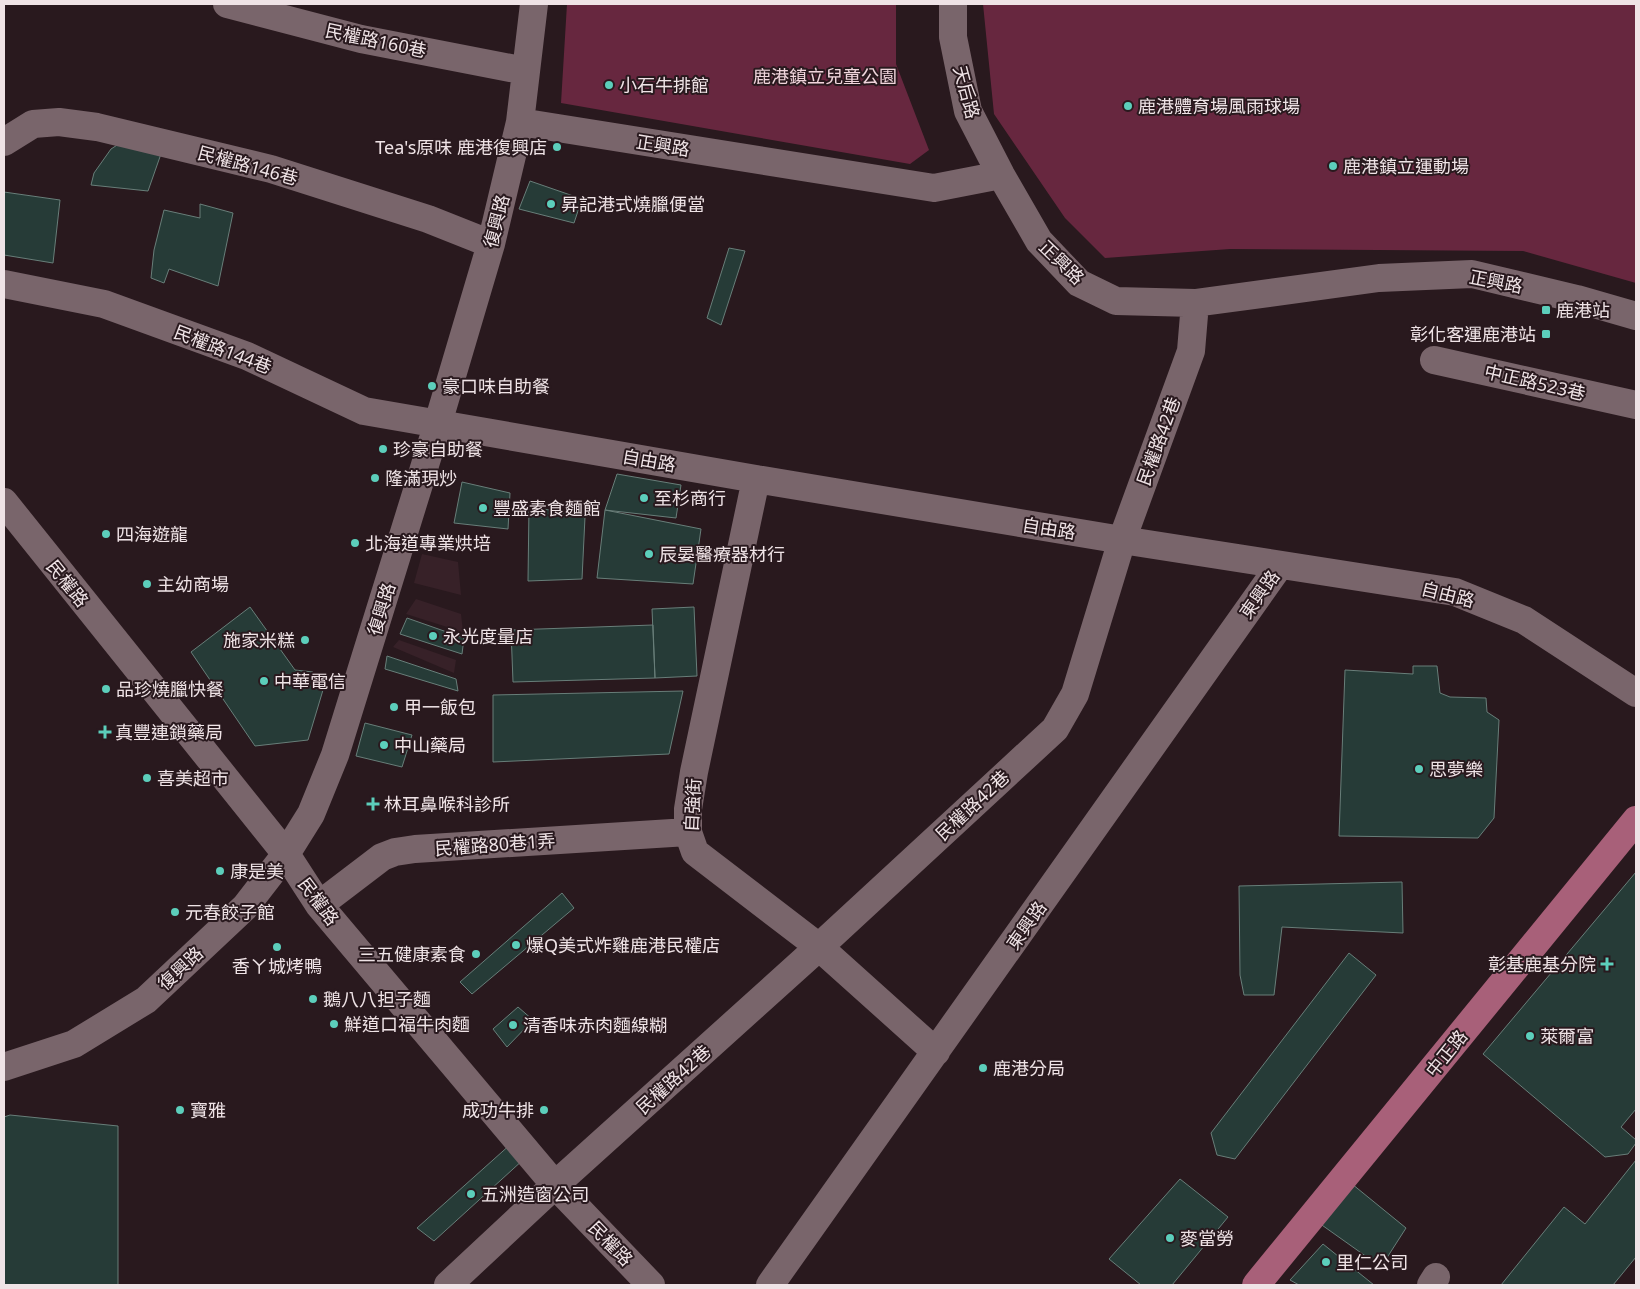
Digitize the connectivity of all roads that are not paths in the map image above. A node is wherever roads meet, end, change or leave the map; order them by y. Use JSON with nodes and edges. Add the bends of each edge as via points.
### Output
{"nodes":[{"id":1,"x":227,"y":4,"type":"edge"},
{"id":2,"x":534,"y":4,"type":"edge"},
{"id":3,"x":953,"y":4,"type":"edge"},
{"id":4,"x":526,"y":71,"type":"junction"},
{"id":5,"x":520,"y":122,"type":"junction"},
{"id":6,"x":4,"y":142,"type":"edge"},
{"id":7,"x":1001,"y":175,"type":"junction"},
{"id":8,"x":491,"y":244,"type":"junction"},
{"id":9,"x":4,"y":284,"type":"edge"},
{"id":10,"x":1195,"y":303,"type":"junction"},
{"id":11,"x":1636,"y":316,"type":"edge"},
{"id":12,"x":1434,"y":360,"type":"dead end"},
{"id":13,"x":1636,"y":404,"type":"edge"},
{"id":14,"x":438,"y":423,"type":"junction"},
{"id":15,"x":756,"y":479,"type":"junction"},
{"id":16,"x":4,"y":502,"type":"edge"},
{"id":17,"x":1122,"y":540,"type":"junction"},
{"id":18,"x":1280,"y":565,"type":"junction"},
{"id":19,"x":1636,"y":693,"type":"edge"},
{"id":20,"x":1636,"y":820,"type":"edge"},
{"id":21,"x":688,"y":832,"type":"junction"},
{"id":22,"x":286,"y":854,"type":"junction"},
{"id":23,"x":320,"y":904,"type":"junction"},
{"id":24,"x":819,"y":947,"type":"junction"},
{"id":25,"x":936,"y":1052,"type":"junction"},
{"id":26,"x":4,"y":1067,"type":"edge"},
{"id":27,"x":555,"y":1185,"type":"junction"},
{"id":28,"x":448,"y":1285,"type":"edge"},
{"id":29,"x":651,"y":1285,"type":"edge"},
{"id":30,"x":770,"y":1285,"type":"edge"},
{"id":31,"x":1256,"y":1285,"type":"edge"}],
"edges":[{"from":1,"to":4,"type":"street","name":"民權路160巷","via":[[361,38]]},
{"from":2,"to":4,"type":"street","name":"復興路"},
{"from":3,"to":7,"type":"street","name":"天后路","via":[[953,36],[968,110]]},
{"from":4,"to":5,"type":"street","name":"復興路"},
{"from":5,"to":7,"type":"street","name":"正興路","via":[[934,188]]},
{"from":5,"to":8,"type":"street","name":"復興路"},
{"from":6,"to":8,"type":"street","name":"民權路146巷","via":[[33,124],[58,122],[97,127],[271,169],[428,219]]},
{"from":7,"to":10,"type":"street","name":"正興路","via":[[1039,241],[1079,283],[1116,301]]},
{"from":8,"to":14,"type":"street","name":"復興路"},
{"from":9,"to":14,"type":"street","name":"民權路144巷","via":[[104,304],[247,356],[364,410]]},
{"from":10,"to":11,"type":"street","name":"正興路","via":[[1379,278],[1472,274]]},
{"from":10,"to":17,"type":"street","name":"民權路42巷","via":[[1191,351]]},
{"from":12,"to":13,"type":"street","name":"中正路523巷"},
{"from":14,"to":15,"type":"street","name":"自由路"},
{"from":14,"to":22,"type":"street","name":"復興路","via":[[335,756],[311,814]]},
{"from":15,"to":17,"type":"street","name":"自由路"},
{"from":15,"to":21,"type":"street","name":"自強街","via":[[694,772]]},
{"from":16,"to":22,"type":"street","name":"民權路"},
{"from":17,"to":18,"type":"street","name":"自由路"},
{"from":17,"to":24,"type":"street","name":"民權路42巷","via":[[1076,694],[1054,729]]},
{"from":18,"to":19,"type":"street","name":"自由路","via":[[1455,592],[1524,620]]},
{"from":18,"to":25,"type":"street","name":"東興路"},
{"from":20,"to":31,"type":"main road","name":"中正路"},
{"from":21,"to":23,"type":"street","name":"民權路80巷1弄","via":[[395,852],[382,857]]},
{"from":21,"to":24,"type":"street","name":"自強街","via":[[695,852]]},
{"from":22,"to":23,"type":"street","name":"民權路"},
{"from":22,"to":26,"type":"street","name":"復興路","via":[[245,907],[146,1000],[74,1044]]},
{"from":23,"to":27,"type":"street","name":"民權路"},
{"from":24,"to":25,"type":"street","name":"自強街"},
{"from":24,"to":27,"type":"street","name":"民權路42巷"},
{"from":25,"to":30,"type":"street","name":"東興路"},
{"from":27,"to":28,"type":"street","name":"民權路42巷"},
{"from":27,"to":29,"type":"street","name":"民權路"}]}
